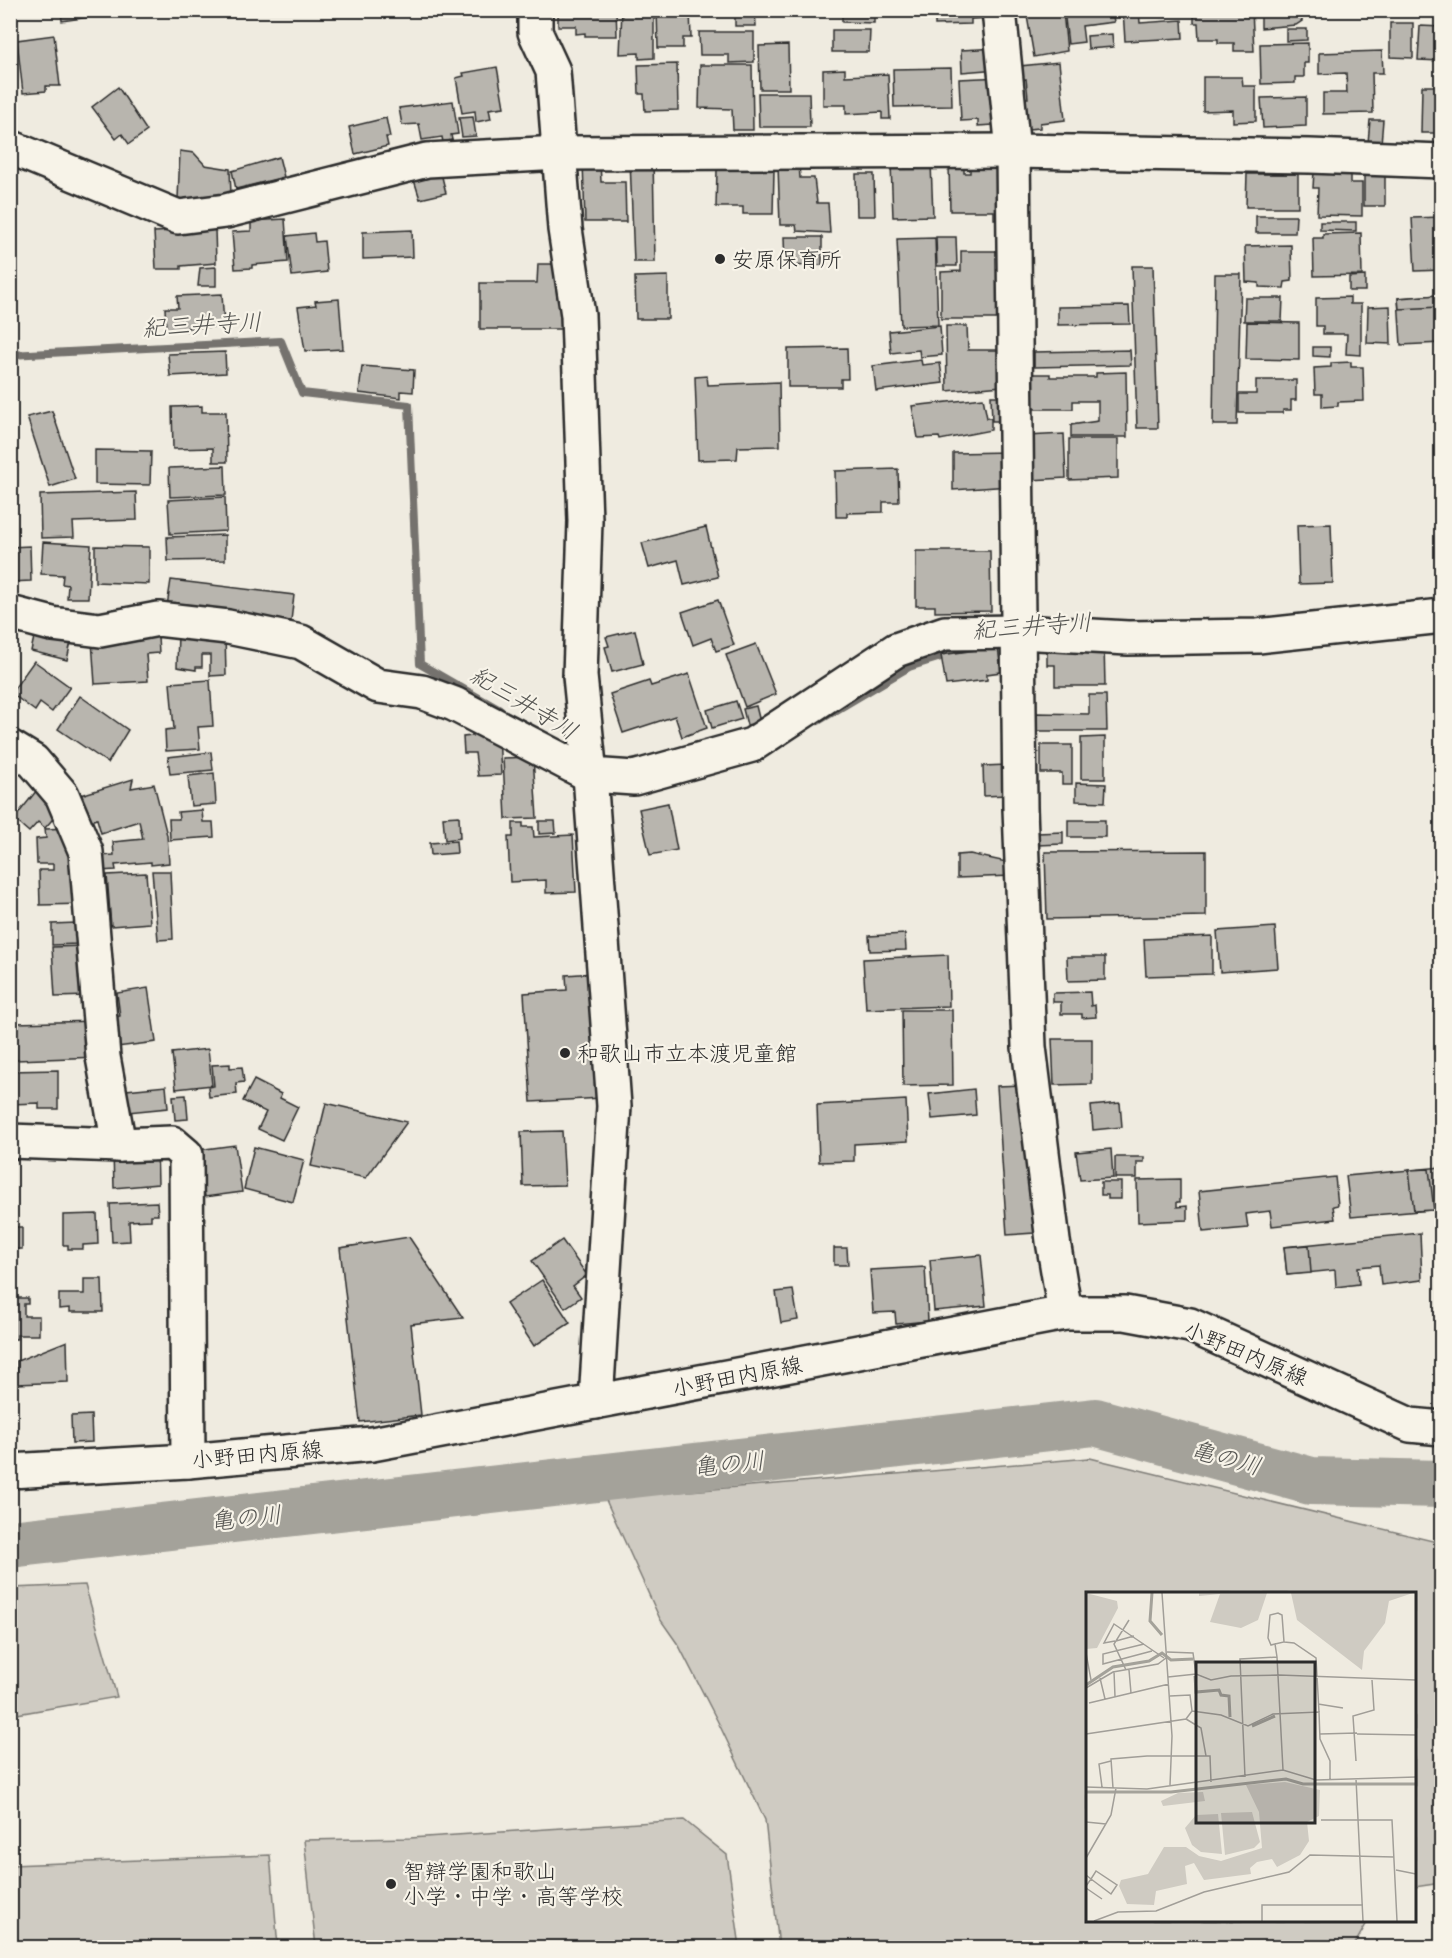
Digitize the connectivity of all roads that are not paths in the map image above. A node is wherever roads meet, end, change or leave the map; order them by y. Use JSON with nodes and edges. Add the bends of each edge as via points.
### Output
{"nodes":[{"id":1,"x":535,"y":10,"type":"edge"},
{"id":2,"x":999,"y":10,"type":"edge"},
{"id":3,"x":10,"y":147,"type":"edge"},
{"id":4,"x":1013,"y":151,"type":"junction"},
{"id":5,"x":560,"y":153,"type":"junction"},
{"id":6,"x":1442,"y":161,"type":"edge"},
{"id":7,"x":10,"y":613,"type":"edge"},
{"id":8,"x":1442,"y":616,"type":"edge"},
{"id":9,"x":1020,"y":632,"type":"junction"},
{"id":10,"x":10,"y":747,"type":"edge"},
{"id":11,"x":590,"y":775,"type":"junction"},
{"id":12,"x":10,"y":1141,"type":"edge"},
{"id":13,"x":120,"y":1145,"type":"junction"},
{"id":14,"x":1065,"y":1313,"type":"junction"},
{"id":15,"x":596,"y":1402,"type":"junction"},
{"id":16,"x":1442,"y":1428,"type":"edge"},
{"id":17,"x":188,"y":1461,"type":"junction"},
{"id":18,"x":10,"y":1471,"type":"edge"}],
"edges":[{"from":1,"to":5,"type":"street","via":[[535,32],[553,71]]},
{"from":2,"to":4,"type":"street"},
{"from":3,"to":5,"type":"street","via":[[178,217],[226,211],[427,160]]},
{"from":4,"to":5,"type":"street"},
{"from":4,"to":6,"type":"street"},
{"from":4,"to":9,"type":"street"},
{"from":5,"to":11,"type":"street","via":[[565,229],[579,315],[585,521],[580,676]]},
{"from":7,"to":11,"type":"street","via":[[52,624],[100,630],[158,620],[228,627],[302,642],[378,686],[422,692],[454,704]]},
{"from":8,"to":9,"type":"street","via":[[1258,636],[1128,638]]},
{"from":9,"to":11,"type":"street","via":[[945,633],[896,650],[752,745],[634,778]]},
{"from":9,"to":14,"type":"street","via":[[1020,808],[1029,1047]]},
{"from":10,"to":13,"type":"street","via":[[33,761],[62,795],[86,852],[103,1057]]},
{"from":11,"to":15,"type":"street","via":[[614,1106]]},
{"from":12,"to":13,"type":"street"},
{"from":13,"to":17,"type":"street","via":[[172,1143],[186,1155]]},
{"from":14,"to":15,"type":"street","name":"小野田内原線"},
{"from":14,"to":16,"type":"street","name":"小野田内原線","via":[[1125,1313],[1190,1325],[1410,1425]]},
{"from":15,"to":17,"type":"street","name":"小野田内原線","via":[[372,1444]]},
{"from":17,"to":18,"type":"street","name":"小野田内原線"}]}
